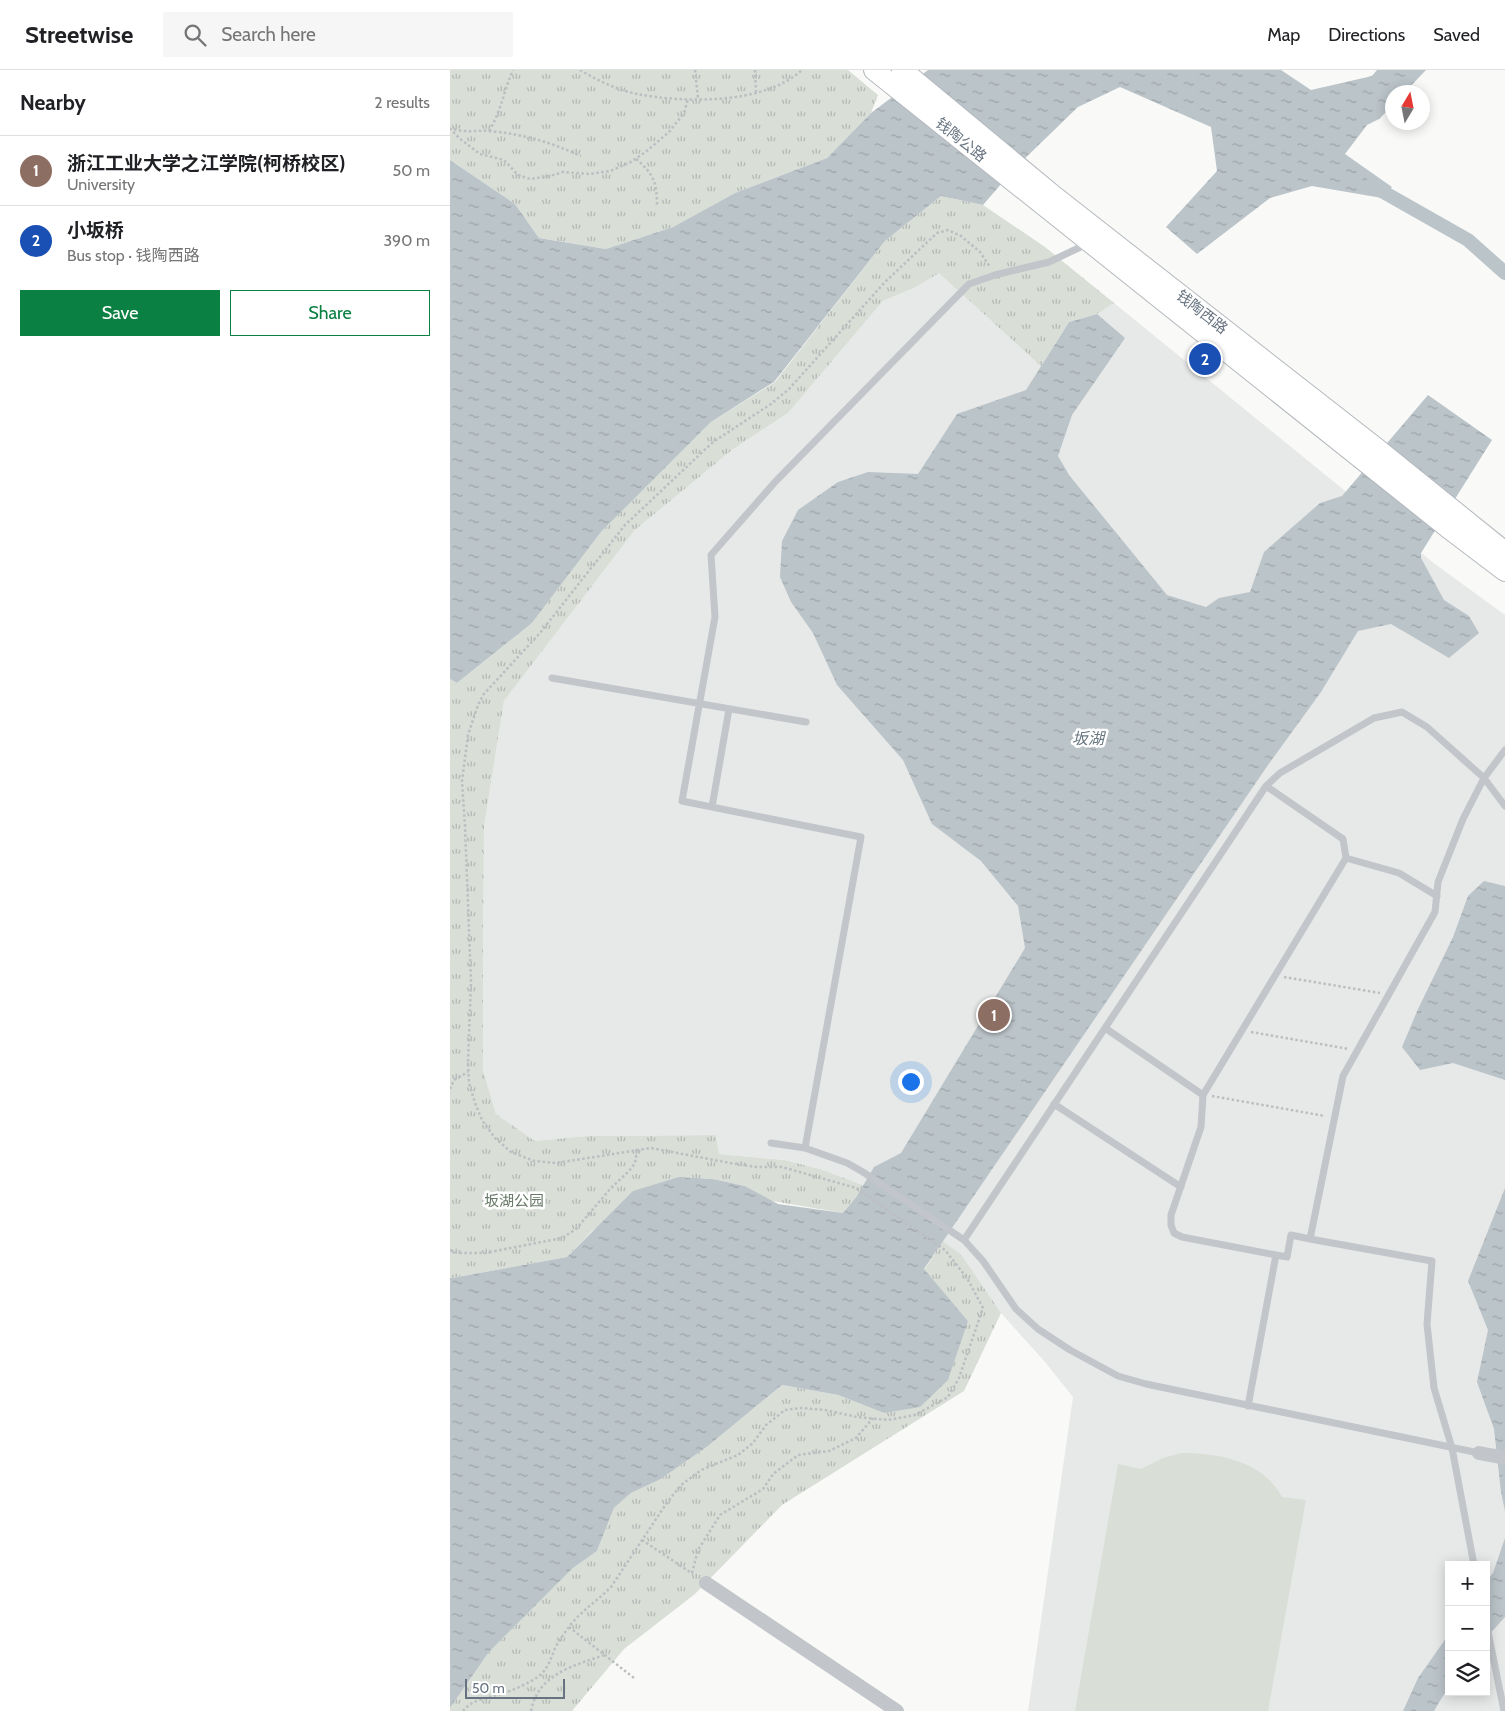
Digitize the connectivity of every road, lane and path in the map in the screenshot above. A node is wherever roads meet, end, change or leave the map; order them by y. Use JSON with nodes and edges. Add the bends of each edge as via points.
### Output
{"nodes":[{"id":1,"x":513,"y":70,"type":"edge"},
{"id":2,"x":580,"y":70,"type":"edge"},
{"id":3,"x":695,"y":70,"type":"edge"},
{"id":4,"x":756,"y":70,"type":"edge"},
{"id":5,"x":802,"y":70,"type":"edge"},
{"id":6,"x":874,"y":70,"type":"edge"},
{"id":7,"x":902,"y":70,"type":"edge"},
{"id":8,"x":756,"y":92,"type":"junction"},
{"id":9,"x":698,"y":98,"type":"junction"},
{"id":10,"x":688,"y":99,"type":"junction"},
{"id":11,"x":451,"y":128,"type":"edge"},
{"id":12,"x":489,"y":131,"type":"junction"},
{"id":13,"x":581,"y":156,"type":"dead end"},
{"id":14,"x":636,"y":159,"type":"junction"},
{"id":15,"x":1051,"y":203,"type":"junction"},
{"id":16,"x":657,"y":206,"type":"dead end"},
{"id":17,"x":1090,"y":242,"type":"junction"},
{"id":18,"x":995,"y":275,"type":"junction"},
{"id":19,"x":1370,"y":454,"type":"junction"},
{"id":20,"x":1452,"y":520,"type":"junction"},
{"id":21,"x":1505,"y":552,"type":"edge"},
{"id":22,"x":1505,"y":572,"type":"edge"},
{"id":23,"x":552,"y":678,"type":"dead end"},
{"id":24,"x":700,"y":704,"type":"junction"},
{"id":25,"x":729,"y":709,"type":"junction"},
{"id":26,"x":806,"y":722,"type":"dead end"},
{"id":27,"x":1505,"y":750,"type":"edge"},
{"id":28,"x":1484,"y":778,"type":"junction"},
{"id":29,"x":1266,"y":786,"type":"junction"},
{"id":30,"x":1505,"y":806,"type":"edge"},
{"id":31,"x":712,"y":807,"type":"junction"},
{"id":32,"x":1346,"y":858,"type":"junction"},
{"id":33,"x":1437,"y":896,"type":"junction"},
{"id":34,"x":1275,"y":975,"type":"junction"},
{"id":35,"x":1388,"y":994,"type":"junction"},
{"id":36,"x":1105,"y":1028,"type":"junction"},
{"id":37,"x":1242,"y":1030,"type":"junction"},
{"id":38,"x":1358,"y":1050,"type":"junction"},
{"id":39,"x":468,"y":1072,"type":"junction"},
{"id":40,"x":450,"y":1089,"type":"edge"},
{"id":41,"x":1203,"y":1095,"type":"junction"},
{"id":42,"x":1054,"y":1104,"type":"junction"},
{"id":43,"x":1335,"y":1118,"type":"junction"},
{"id":44,"x":771,"y":1143,"type":"dead end"},
{"id":45,"x":805,"y":1148,"type":"junction"},
{"id":46,"x":637,"y":1150,"type":"junction"},
{"id":47,"x":1181,"y":1187,"type":"junction"},
{"id":48,"x":1310,"y":1239,"type":"junction"},
{"id":49,"x":964,"y":1240,"type":"junction"},
{"id":50,"x":450,"y":1250,"type":"edge"},
{"id":51,"x":1276,"y":1255,"type":"junction"},
{"id":52,"x":1248,"y":1406,"type":"junction"},
{"id":53,"x":873,"y":1418,"type":"junction"},
{"id":54,"x":1452,"y":1448,"type":"junction"},
{"id":55,"x":1479,"y":1453,"type":"joint"},
{"id":56,"x":1505,"y":1458,"type":"edge"},
{"id":57,"x":642,"y":1540,"type":"junction"},
{"id":58,"x":1473,"y":1561,"type":"edge"},
{"id":59,"x":692,"y":1574,"type":"junction"},
{"id":60,"x":706,"y":1583,"type":"joint"},
{"id":61,"x":569,"y":1627,"type":"junction"},
{"id":62,"x":1490,"y":1639,"type":"edge"},
{"id":63,"x":604,"y":1655,"type":"junction"},
{"id":64,"x":634,"y":1678,"type":"dead end"},
{"id":65,"x":462,"y":1711,"type":"edge"},
{"id":66,"x":531,"y":1711,"type":"edge"},
{"id":67,"x":897,"y":1711,"type":"edge"},
{"id":68,"x":1504,"y":1711,"type":"edge"}],
"edges":[{"from":1,"to":12,"type":"path","via":[[497,118]]},
{"from":2,"to":10,"type":"path","via":[[636,93]]},
{"from":3,"to":9,"type":"path"},
{"from":4,"to":8,"type":"path"},
{"from":5,"to":8,"type":"path","via":[[775,87]]},
{"from":6,"to":15,"type":"street","name":"钱陶公路"},
{"from":7,"to":15,"type":"street","name":"钱陶西路"},
{"from":8,"to":9,"type":"path","via":[[734,98]]},
{"from":9,"to":10,"type":"path"},
{"from":10,"to":14,"type":"path","via":[[684,113],[669,132]]},
{"from":11,"to":12,"type":"path","via":[[464,132]]},
{"from":11,"to":14,"type":"path","via":[[480,154],[504,160],[518,175],[530,179],[563,172],[590,174]]},
{"from":12,"to":13,"type":"path","via":[[535,138]]},
{"from":14,"to":16,"type":"path","via":[[652,175],[657,189]]},
{"from":15,"to":17,"type":"street","name":"钱陶西路"},
{"from":15,"to":19,"type":"street","name":"钱陶西路"},
{"from":17,"to":18,"type":"lane","via":[[1049,262]]},
{"from":17,"to":19,"type":"street","name":"钱陶西路"},
{"from":18,"to":24,"type":"lane","via":[[970,284],[775,482],[711,556],[715,616]]},
{"from":18,"to":39,"type":"path","via":[[980,252],[961,236],[948,230],[937,233],[885,282],[789,389],[713,442],[625,525],[540,633],[483,695],[468,735],[462,781],[471,982]]},
{"from":19,"to":20,"type":"street","name":"钱陶西路"},
{"from":20,"to":21,"type":"street","name":"钱陶西路"},
{"from":20,"to":22,"type":"street","name":"钱陶西路"},
{"from":23,"to":24,"type":"lane"},
{"from":24,"to":25,"type":"lane"},
{"from":24,"to":31,"type":"lane","via":[[682,801]]},
{"from":25,"to":26,"type":"lane"},
{"from":25,"to":31,"type":"lane"},
{"from":27,"to":28,"type":"lane"},
{"from":28,"to":29,"type":"lane","via":[[1428,727],[1402,712],[1374,718],[1280,772]]},
{"from":28,"to":30,"type":"lane"},
{"from":28,"to":33,"type":"lane","via":[[1463,819],[1438,882]]},
{"from":29,"to":32,"type":"lane","via":[[1343,839]]},
{"from":29,"to":36,"type":"lane"},
{"from":31,"to":45,"type":"lane","via":[[861,837]]},
{"from":32,"to":33,"type":"lane","via":[[1399,872]]},
{"from":32,"to":34,"type":"lane"},
{"from":33,"to":35,"type":"lane","via":[[1435,912]]},
{"from":34,"to":35,"type":"path"},
{"from":34,"to":37,"type":"lane"},
{"from":35,"to":38,"type":"lane"},
{"from":36,"to":41,"type":"lane"},
{"from":36,"to":42,"type":"lane"},
{"from":37,"to":38,"type":"path"},
{"from":37,"to":41,"type":"lane"},
{"from":38,"to":43,"type":"lane","via":[[1343,1076]]},
{"from":39,"to":40,"type":"path","via":[[454,1080]]},
{"from":39,"to":46,"type":"path","via":[[482,1120],[494,1138],[512,1152],[534,1161],[556,1163]]},
{"from":41,"to":43,"type":"path"},
{"from":41,"to":47,"type":"lane","via":[[1201,1127]]},
{"from":42,"to":47,"type":"lane"},
{"from":42,"to":49,"type":"lane"},
{"from":43,"to":48,"type":"lane"},
{"from":44,"to":45,"type":"lane"},
{"from":45,"to":49,"type":"lane","via":[[863,1172]]},
{"from":46,"to":50,"type":"path","via":[[635,1163],[629,1171],[576,1229],[562,1238],[485,1253]]},
{"from":46,"to":53,"type":"path","via":[[650,1148],[757,1167],[782,1167],[856,1188],[945,1250],[967,1278],[983,1308],[960,1378],[948,1397],[915,1415],[888,1420]]},
{"from":47,"to":51,"type":"lane","via":[[1171,1215],[1174,1233]]},
{"from":48,"to":51,"type":"lane","via":[[1291,1235],[1287,1256]]},
{"from":48,"to":54,"type":"lane","via":[[1432,1261],[1427,1324],[1434,1388]]},
{"from":49,"to":52,"type":"lane","via":[[1016,1309],[1038,1329],[1070,1350],[1136,1382]]},
{"from":51,"to":52,"type":"lane"},
{"from":52,"to":54,"type":"lane"},
{"from":53,"to":57,"type":"path","via":[[825,1410],[785,1410],[738,1455],[700,1470],[681,1485]]},
{"from":53,"to":59,"type":"path","via":[[856,1438],[829,1451],[798,1455],[773,1474],[763,1489],[720,1515],[698,1550]]},
{"from":54,"to":55,"type":"lane"},
{"from":54,"to":58,"type":"lane"},
{"from":55,"to":56,"type":"street"},
{"from":57,"to":59,"type":"path"},
{"from":57,"to":61,"type":"path","via":[[611,1587]]},
{"from":59,"to":60,"type":"path"},
{"from":60,"to":67,"type":"street"},
{"from":61,"to":63,"type":"path"},
{"from":61,"to":65,"type":"path","via":[[555,1648],[550,1664],[540,1675],[504,1693],[480,1699]]},
{"from":62,"to":68,"type":"lane"},
{"from":63,"to":64,"type":"path"},
{"from":63,"to":66,"type":"path","via":[[561,1671],[534,1698]]}]}
